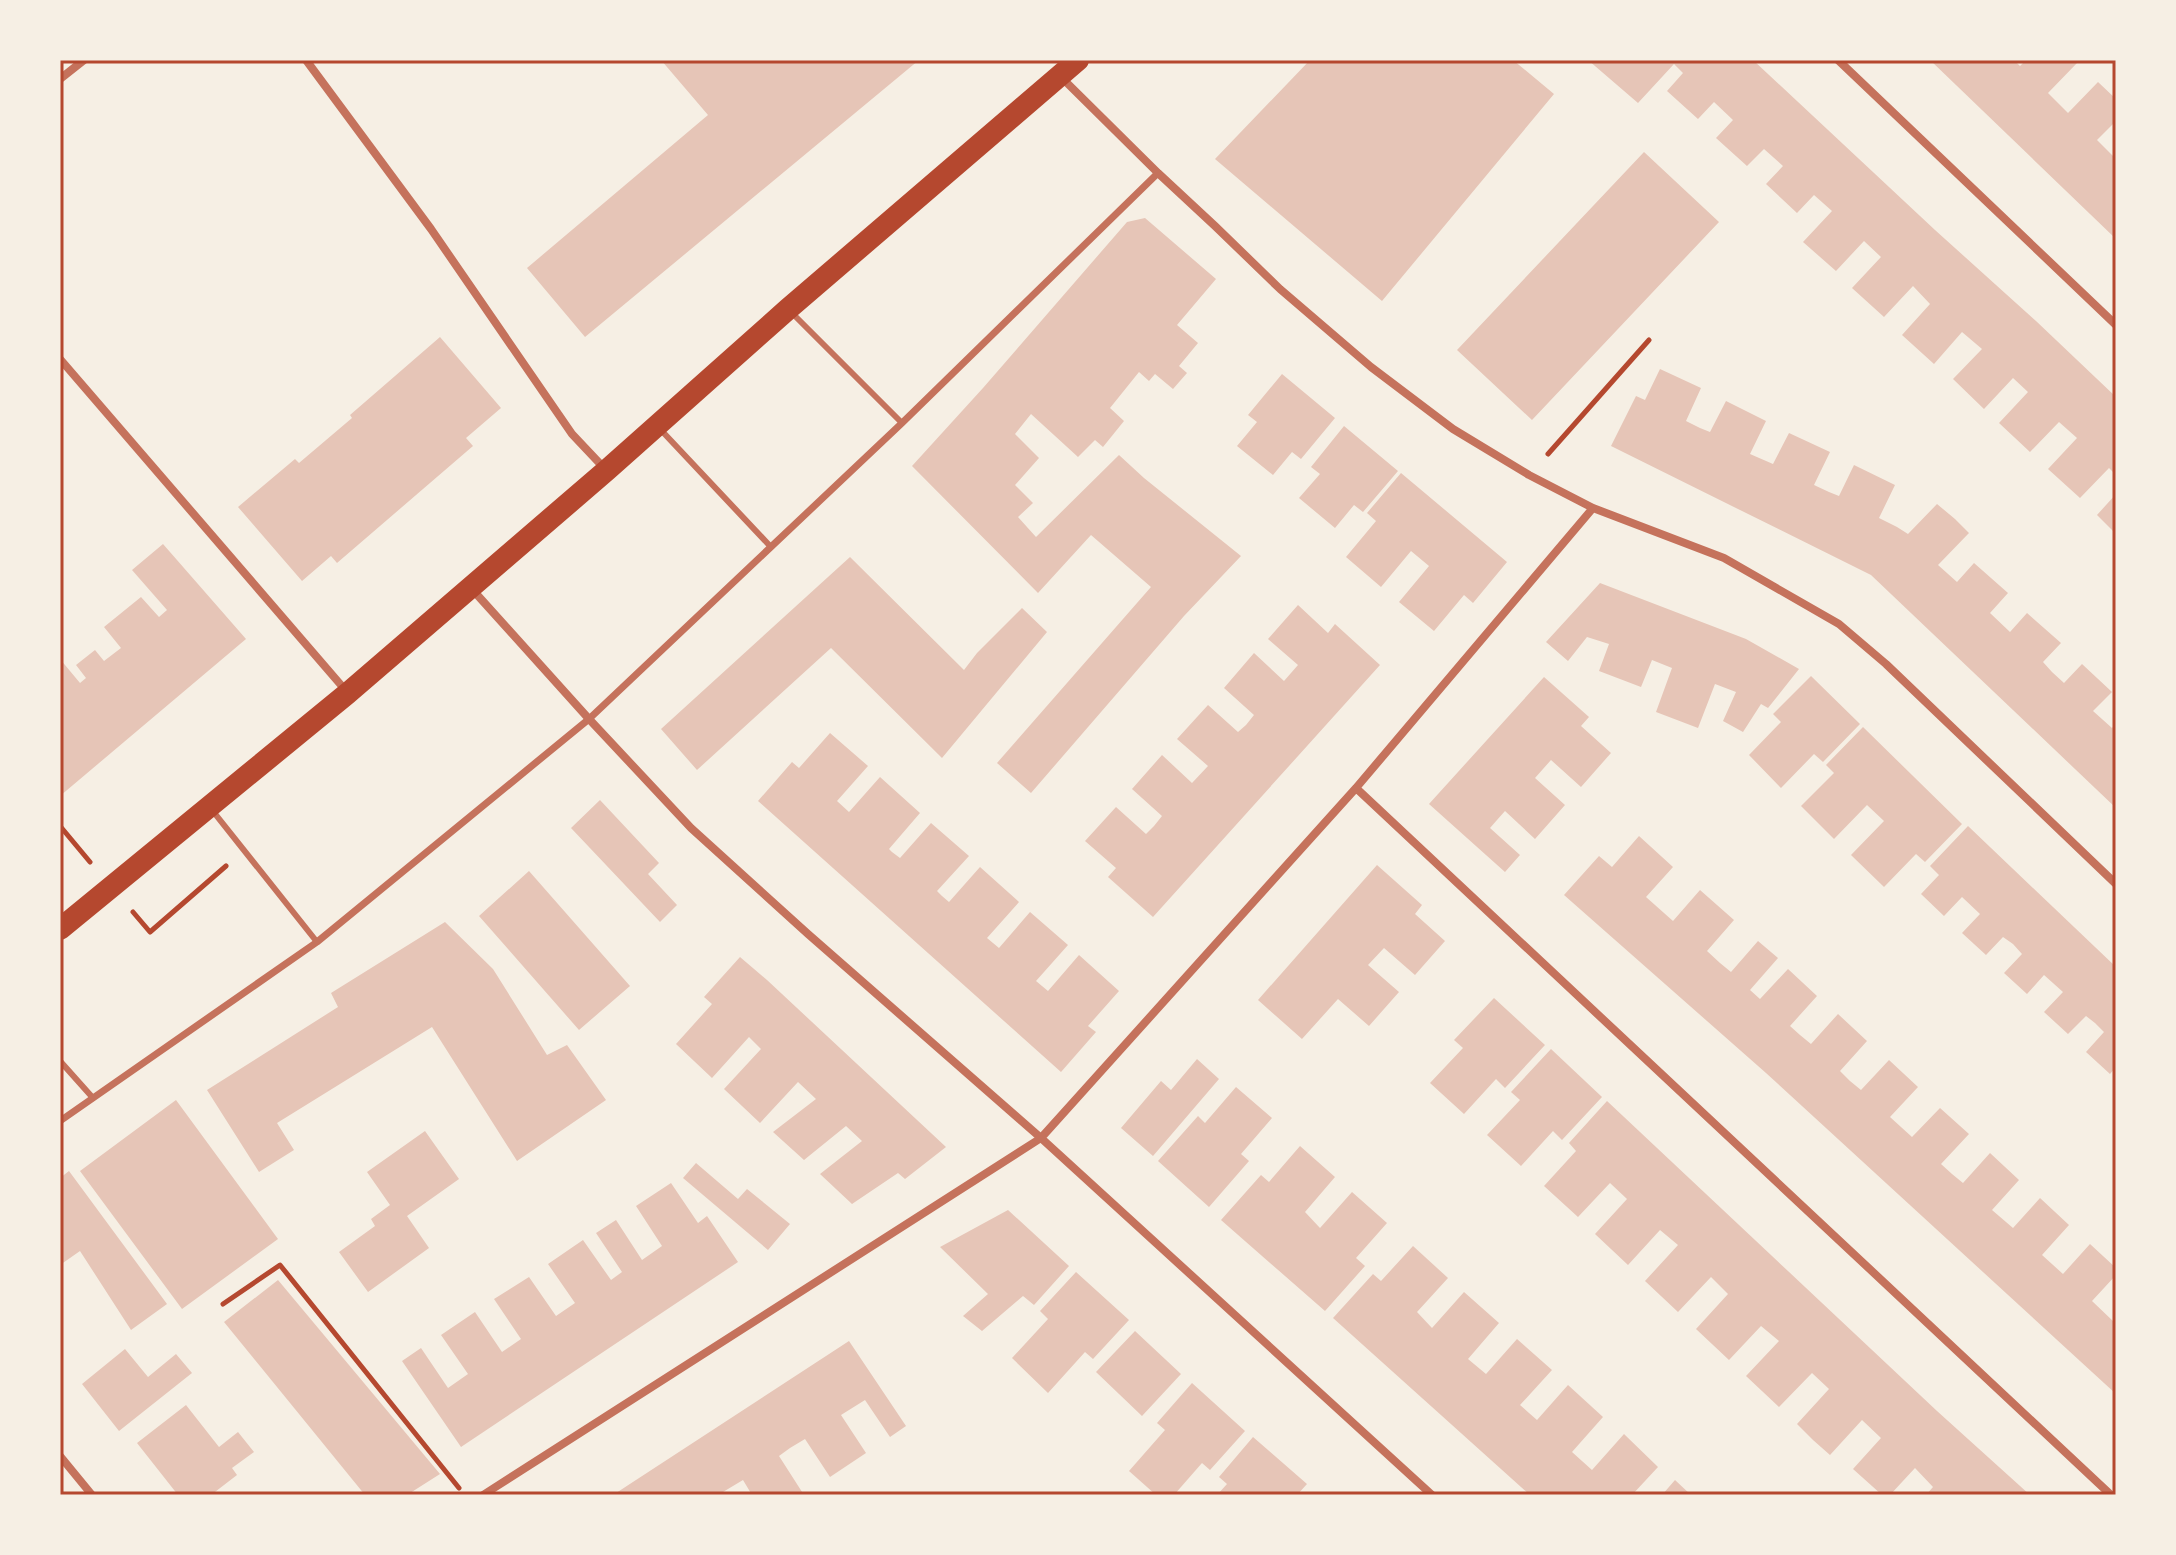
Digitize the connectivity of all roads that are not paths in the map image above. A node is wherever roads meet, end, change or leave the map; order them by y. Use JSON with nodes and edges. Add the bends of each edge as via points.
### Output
{"nodes":[{"id":1,"x":84,"y":60,"type":"edge"},
{"id":2,"x":306,"y":60,"type":"edge"},
{"id":3,"x":1078,"y":60,"type":"edge"},
{"id":4,"x":1838,"y":60,"type":"edge"},
{"id":5,"x":1060,"y":75,"type":"junction"},
{"id":6,"x":60,"y":79,"type":"edge"},
{"id":7,"x":1158,"y":173,"type":"junction"},
{"id":8,"x":788,"y":309,"type":"junction"},
{"id":9,"x":2116,"y":325,"type":"edge"},
{"id":10,"x":60,"y":359,"type":"edge"},
{"id":11,"x":902,"y":423,"type":"junction"},
{"id":12,"x":657,"y":426,"type":"junction"},
{"id":13,"x":607,"y":470,"type":"junction"},
{"id":14,"x":1593,"y":508,"type":"junction"},
{"id":15,"x":770,"y":546,"type":"junction"},
{"id":16,"x":471,"y":588,"type":"junction"},
{"id":17,"x":348,"y":693,"type":"junction"},
{"id":18,"x":589,"y":719,"type":"junction"},
{"id":19,"x":1356,"y":788,"type":"junction"},
{"id":20,"x":210,"y":807,"type":"junction"},
{"id":21,"x":2116,"y":884,"type":"edge"},
{"id":22,"x":60,"y":929,"type":"edge"},
{"id":23,"x":317,"y":942,"type":"junction"},
{"id":24,"x":60,"y":1061,"type":"edge"},
{"id":25,"x":93,"y":1098,"type":"junction"},
{"id":26,"x":60,"y":1121,"type":"edge"},
{"id":27,"x":1041,"y":1138,"type":"junction"},
{"id":28,"x":60,"y":1456,"type":"edge"},
{"id":29,"x":92,"y":1495,"type":"edge"},
{"id":30,"x":483,"y":1495,"type":"edge"},
{"id":31,"x":1432,"y":1495,"type":"edge"},
{"id":32,"x":2111,"y":1495,"type":"edge"}],
"edges":[{"from":1,"to":6,"type":"street"},
{"from":2,"to":13,"type":"street","via":[[572,434]]},
{"from":3,"to":5,"type":"highway"},
{"from":4,"to":9,"type":"street"},
{"from":5,"to":7,"type":"street"},
{"from":5,"to":8,"type":"highway"},
{"from":7,"to":11,"type":"street"},
{"from":7,"to":14,"type":"street","via":[[1371,367],[1453,429]]},
{"from":8,"to":11,"type":"lane"},
{"from":8,"to":12,"type":"highway"},
{"from":10,"to":17,"type":"street"},
{"from":11,"to":15,"type":"street"},
{"from":12,"to":13,"type":"highway"},
{"from":12,"to":15,"type":"lane"},
{"from":13,"to":16,"type":"highway"},
{"from":14,"to":19,"type":"street"},
{"from":14,"to":21,"type":"street","via":[[1724,558],[1839,624]]},
{"from":15,"to":18,"type":"street"},
{"from":16,"to":17,"type":"highway"},
{"from":16,"to":18,"type":"street"},
{"from":17,"to":20,"type":"highway"},
{"from":18,"to":23,"type":"street"},
{"from":18,"to":27,"type":"street","via":[[691,828]]},
{"from":19,"to":27,"type":"street"},
{"from":19,"to":32,"type":"street"},
{"from":20,"to":22,"type":"highway"},
{"from":20,"to":23,"type":"lane"},
{"from":23,"to":25,"type":"street"},
{"from":24,"to":25,"type":"lane"},
{"from":25,"to":26,"type":"street"},
{"from":27,"to":30,"type":"street"},
{"from":27,"to":31,"type":"street"},
{"from":28,"to":29,"type":"street"}]}
